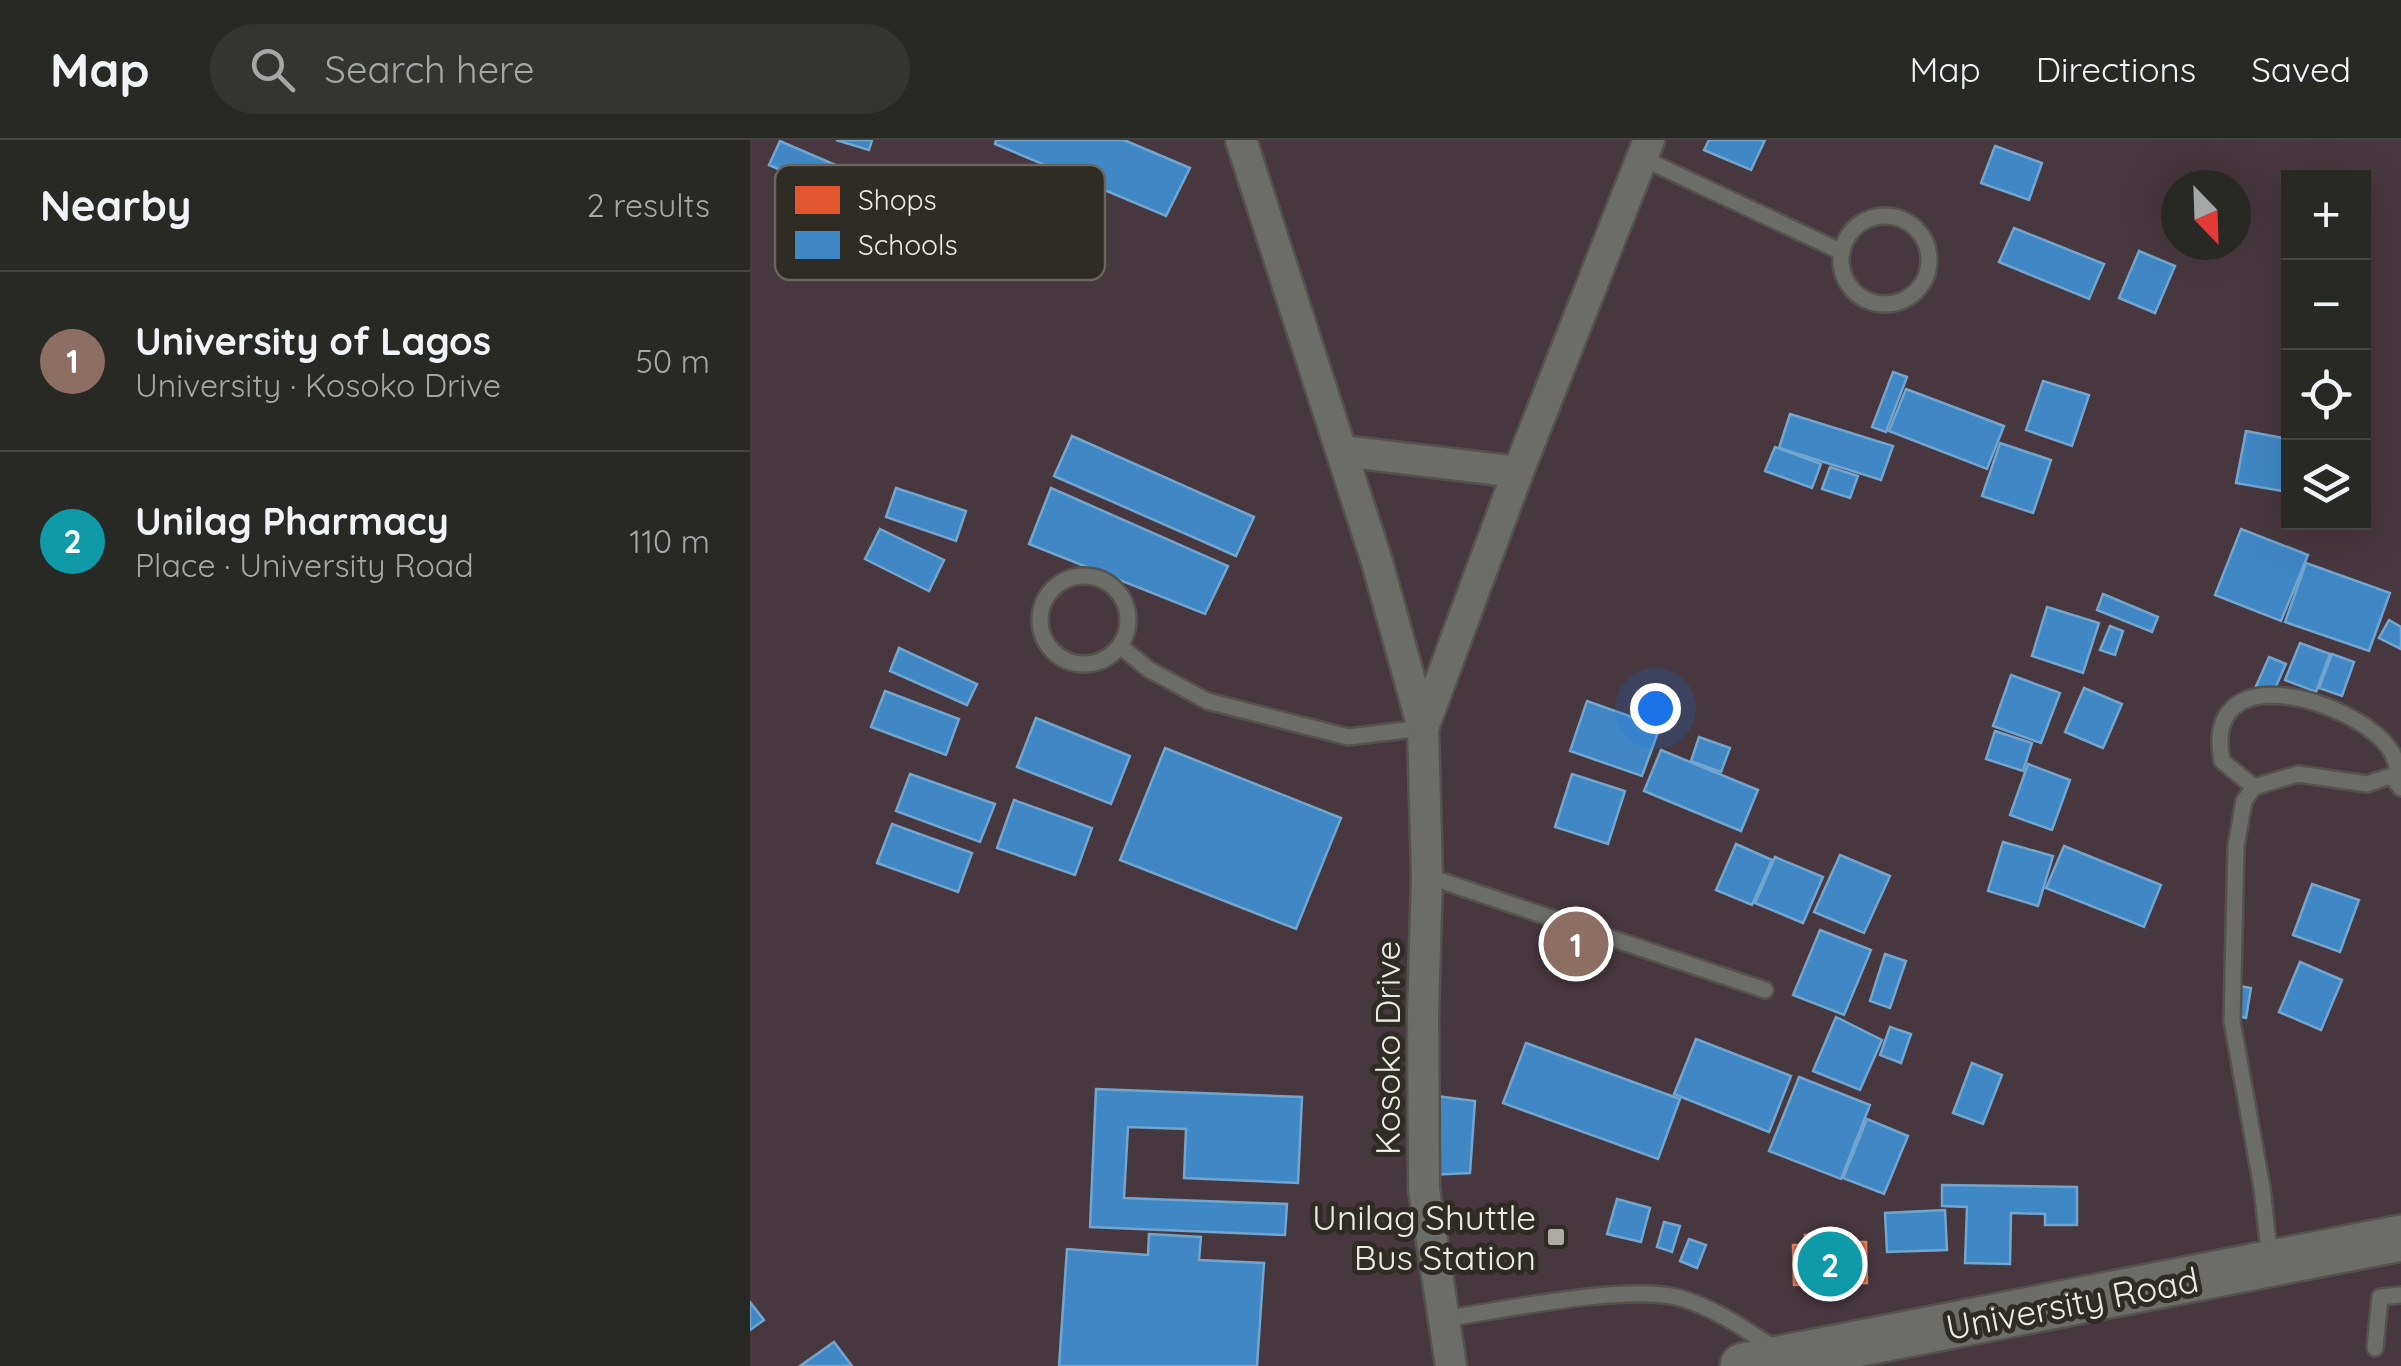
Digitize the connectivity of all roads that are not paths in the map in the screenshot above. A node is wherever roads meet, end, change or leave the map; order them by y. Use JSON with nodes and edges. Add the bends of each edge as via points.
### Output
{"nodes":[{"id":1,"x":1241,"y":140,"type":"edge"},
{"id":2,"x":1645,"y":149,"type":"edge"},
{"id":3,"x":1842,"y":252,"type":"junction"},
{"id":4,"x":1342,"y":451,"type":"junction"},
{"id":5,"x":1518,"y":472,"type":"junction"},
{"id":6,"x":1120,"y":646,"type":"junction"},
{"id":7,"x":1423,"y":728,"type":"junction"},
{"id":8,"x":2401,"y":786,"type":"edge"},
{"id":9,"x":2254,"y":787,"type":"junction"},
{"id":10,"x":1427,"y":876,"type":"junction"},
{"id":11,"x":1765,"y":990,"type":"dead end"},
{"id":12,"x":2401,"y":1238,"type":"edge"},
{"id":13,"x":2270,"y":1264,"type":"junction"},
{"id":14,"x":2401,"y":1270,"type":"edge"},
{"id":15,"x":2401,"y":1295,"type":"edge"},
{"id":16,"x":1442,"y":1319,"type":"junction"},
{"id":17,"x":2375,"y":1348,"type":"dead end"},
{"id":18,"x":1786,"y":1357,"type":"junction"},
{"id":19,"x":1451,"y":1366,"type":"edge"},
{"id":20,"x":1742,"y":1366,"type":"edge"},
{"id":21,"x":1912,"y":1366,"type":"edge"}],
"edges":[{"from":1,"to":4,"type":"street","name":"Kosoko Drive"},
{"from":2,"to":3,"type":"lane"},
{"from":2,"to":5,"type":"street","name":"Kosoko Drive"},
{"from":3,"to":3,"type":"lane","via":[[1841,266],[1855,292],[1882,304],[1911,296],[1928,273],[1928,245],[1910,223],[1896,218],[1882,216],[1856,227]]},
{"from":4,"to":5,"type":"street"},
{"from":4,"to":7,"type":"street","name":"Kosoko Drive"},
{"from":5,"to":7,"type":"street","name":"Kosoko Drive"},
{"from":6,"to":6,"type":"lane","via":[[1126,605],[1108,583],[1080,576],[1045,598],[1044,640],[1066,660],[1096,662]]},
{"from":6,"to":7,"type":"lane","via":[[1148,670],[1207,701],[1348,736]]},
{"from":7,"to":10,"type":"street","name":"Kosoko Drive"},
{"from":8,"to":9,"type":"lane","via":[[2391,776],[2368,784],[2298,774]]},
{"from":8,"to":9,"type":"lane","via":[[2394,754],[2356,722],[2326,706],[2254,694],[2232,706],[2220,724],[2219,744],[2222,761]]},
{"from":9,"to":13,"type":"lane","via":[[2244,801],[2236,846],[2232,1008]]},
{"from":10,"to":11,"type":"lane"},
{"from":10,"to":16,"type":"street","name":"Kosoko Drive","via":[[1424,1189]]},
{"from":12,"to":13,"type":"main road","name":"University Road"},
{"from":13,"to":18,"type":"main road","name":"University Road"},
{"from":14,"to":21,"type":"main road","name":"University Road"},
{"from":15,"to":17,"type":"lane","via":[[2380,1297]]},
{"from":16,"to":18,"type":"lane","via":[[1619,1294],[1678,1297],[1735,1322]]},
{"from":16,"to":19,"type":"street","name":"Kosoko Drive"},
{"from":18,"to":20,"type":"main road","name":"University Road"}]}
